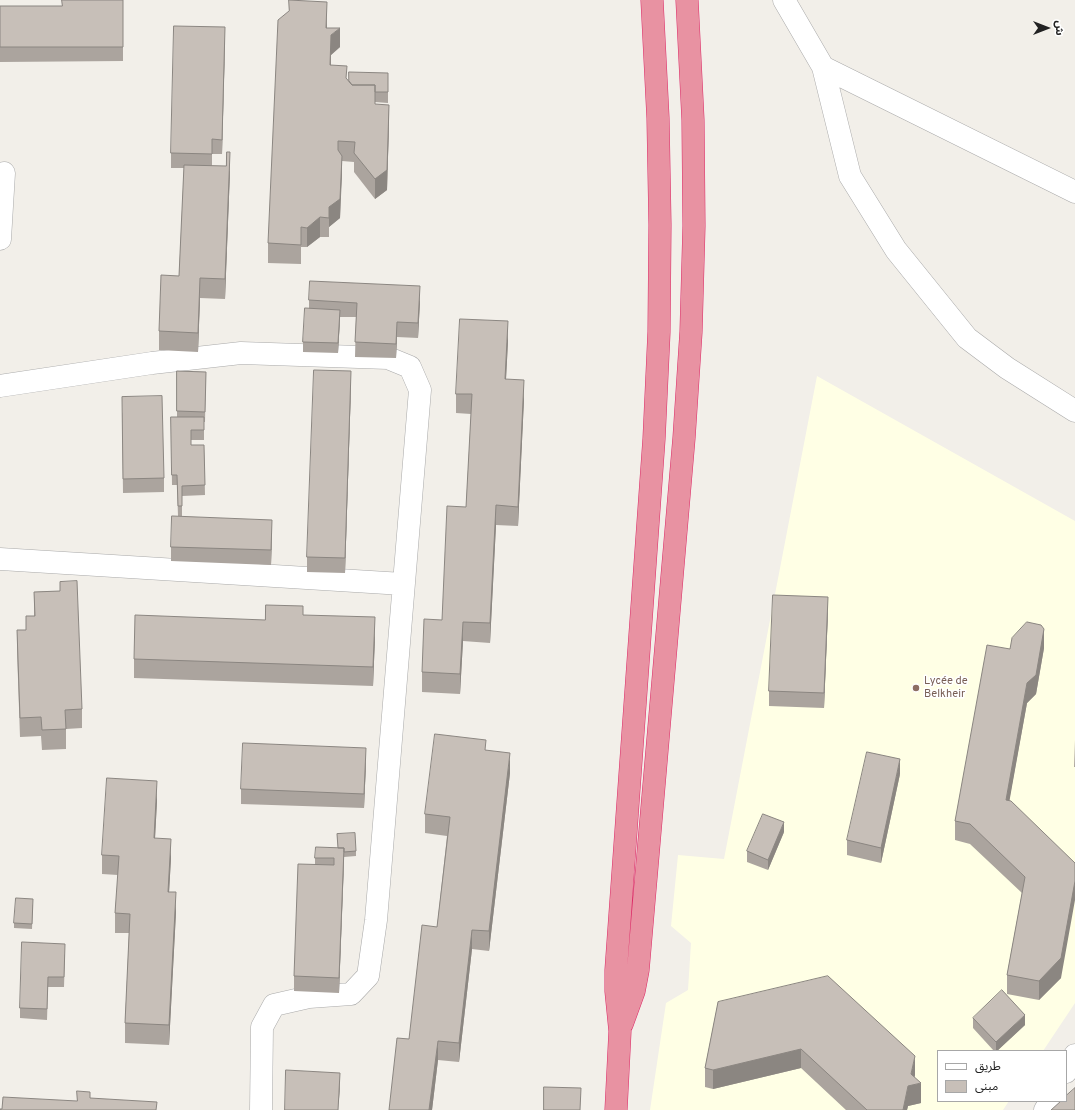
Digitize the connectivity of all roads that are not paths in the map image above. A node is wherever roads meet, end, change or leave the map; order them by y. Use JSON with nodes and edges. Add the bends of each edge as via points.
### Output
{"nodes":[{"id":1,"x":652,"y":0,"type":"edge"},
{"id":2,"x":687,"y":0,"type":"edge"},
{"id":3,"x":784,"y":0,"type":"edge"},
{"id":4,"x":823,"y":67,"type":"junction"},
{"id":5,"x":4,"y":173,"type":"dead end"},
{"id":6,"x":1075,"y":192,"type":"edge"},
{"id":7,"x":0,"y":238,"type":"edge"},
{"id":8,"x":0,"y":386,"type":"edge"},
{"id":9,"x":1075,"y":411,"type":"edge"},
{"id":10,"x":0,"y":559,"type":"edge"},
{"id":11,"x":403,"y":584,"type":"junction"},
{"id":12,"x":620,"y":1031,"type":"junction"},
{"id":13,"x":1075,"y":1055,"type":"edge"},
{"id":14,"x":1067,"y":1070,"type":"edge"},
{"id":15,"x":261,"y":1110,"type":"edge"},
{"id":16,"x":616,"y":1110,"type":"edge"}],
"edges":[{"from":1,"to":12,"type":"highway","via":[[658,118],[659,332],[654,439],[616,970]]},
{"from":2,"to":12,"type":"highway","via":[[693,120],[691,332],[638,970],[634,991]]},
{"from":3,"to":4,"type":"street"},
{"from":4,"to":6,"type":"street"},
{"from":4,"to":9,"type":"street","via":[[850,176],[896,250],[967,338],[1007,368]]},
{"from":5,"to":7,"type":"street"},
{"from":8,"to":11,"type":"street","via":[[152,363],[241,353],[388,358],[410,366],[420,390]]},
{"from":10,"to":11,"type":"street"},
{"from":11,"to":15,"type":"street","via":[[376,912],[368,976],[351,994],[309,996],[274,1005],[262,1027]]},
{"from":12,"to":16,"type":"highway"},
{"from":13,"to":14,"type":"street"}]}
